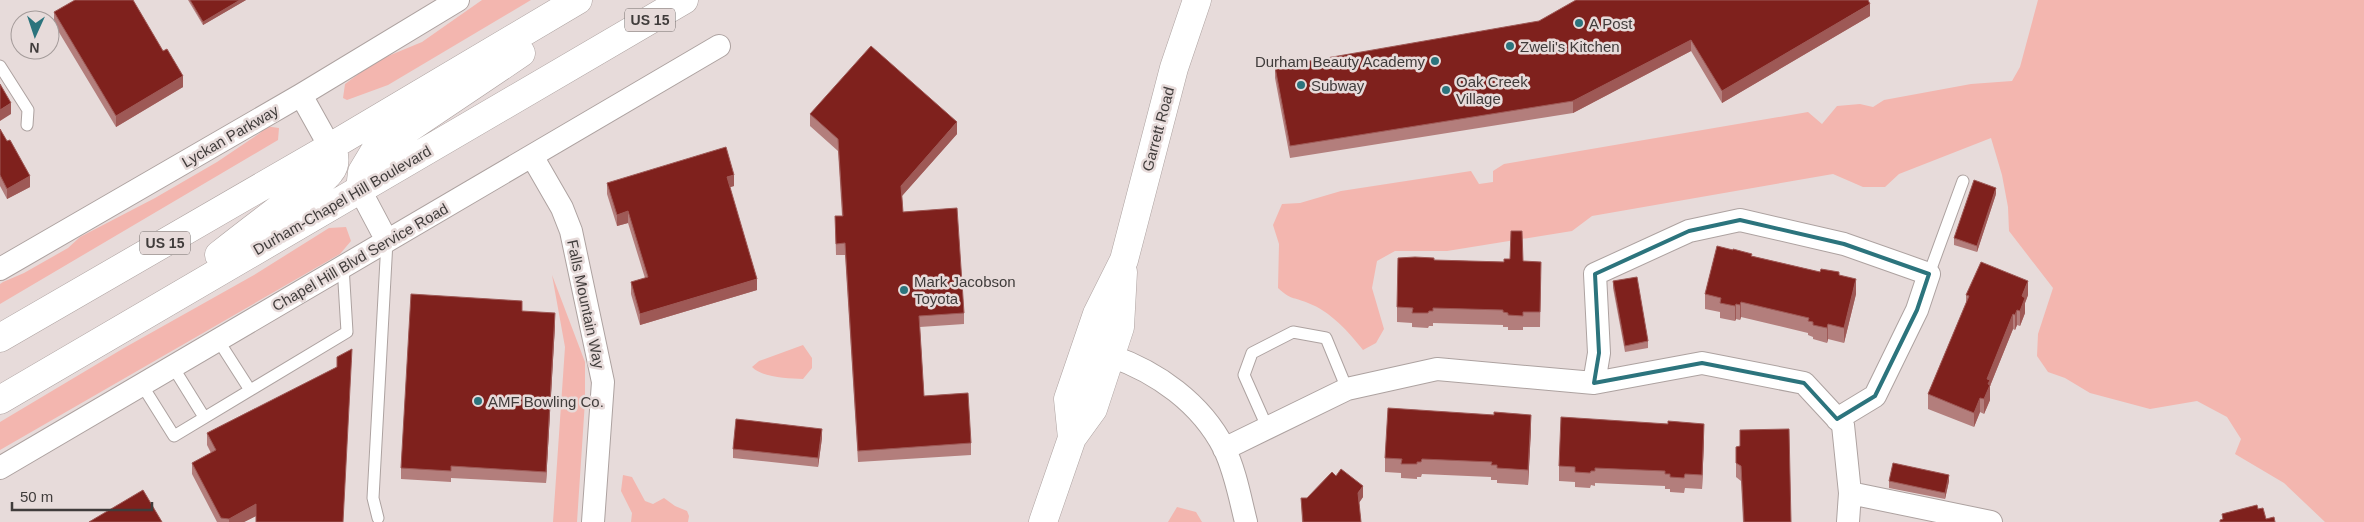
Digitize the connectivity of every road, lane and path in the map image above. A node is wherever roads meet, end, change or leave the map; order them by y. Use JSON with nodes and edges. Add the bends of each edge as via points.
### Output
{"nodes":[{"id":1,"x":458,"y":0,"type":"edge"},
{"id":2,"x":578,"y":0,"type":"edge"},
{"id":3,"x":591,"y":0,"type":"edge"},
{"id":4,"x":684,"y":0,"type":"edge"},
{"id":5,"x":1197,"y":0,"type":"edge"},
{"id":6,"x":719,"y":46,"type":"dead end"},
{"id":7,"x":0,"y":66,"type":"edge"},
{"id":8,"x":301,"y":95,"type":"junction"},
{"id":9,"x":27,"y":125,"type":"dead end"},
{"id":10,"x":330,"y":147,"type":"junction"},
{"id":11,"x":532,"y":156,"type":"junction"},
{"id":12,"x":1963,"y":181,"type":"dead end"},
{"id":13,"x":360,"y":190,"type":"junction"},
{"id":14,"x":387,"y":241,"type":"junction"},
{"id":15,"x":1124,"y":260,"type":"junction"},
{"id":16,"x":343,"y":266,"type":"junction"},
{"id":17,"x":0,"y":269,"type":"edge"},
{"id":18,"x":1929,"y":274,"type":"junction"},
{"id":19,"x":130,"y":324,"type":"junction"},
{"id":20,"x":0,"y":338,"type":"edge"},
{"id":21,"x":218,"y":340,"type":"junction"},
{"id":22,"x":1111,"y":356,"type":"junction"},
{"id":23,"x":173,"y":367,"type":"junction"},
{"id":24,"x":1594,"y":382,"type":"junction"},
{"id":25,"x":142,"y":385,"type":"junction"},
{"id":26,"x":1346,"y":389,"type":"junction"},
{"id":27,"x":250,"y":390,"type":"junction"},
{"id":28,"x":0,"y":400,"type":"edge"},
{"id":29,"x":204,"y":417,"type":"junction"},
{"id":30,"x":1837,"y":419,"type":"junction"},
{"id":31,"x":1268,"y":428,"type":"junction"},
{"id":32,"x":1072,"y":438,"type":"junction"},
{"id":33,"x":1224,"y":449,"type":"junction"},
{"id":34,"x":0,"y":468,"type":"edge"},
{"id":35,"x":1850,"y":493,"type":"junction"},
{"id":36,"x":378,"y":518,"type":"dead end"},
{"id":37,"x":593,"y":522,"type":"edge"},
{"id":38,"x":1043,"y":522,"type":"edge"},
{"id":39,"x":1246,"y":522,"type":"edge"},
{"id":40,"x":1848,"y":522,"type":"edge"},
{"id":41,"x":1991,"y":522,"type":"edge"}],
"edges":[{"from":1,"to":8,"type":"street","name":"Lyckan Parkway"},
{"from":2,"to":10,"type":"main road","number":"US 15"},
{"from":3,"to":13,"type":"main road","via":[[469,90],[374,152],[362,172]]},
{"from":4,"to":13,"type":"main road","name":"Durham-Chapel Hill Boulevard","number":"US 15"},
{"from":5,"to":15,"type":"main road","name":"Garrett Road","via":[[1174,68]]},
{"from":6,"to":11,"type":"street","name":"Chapel Hill Blvd Service Road"},
{"from":7,"to":9,"type":"lane","via":[[28,110]]},
{"from":8,"to":10,"type":"street"},
{"from":8,"to":17,"type":"street","name":"Lyckan Parkway"},
{"from":10,"to":19,"type":"main road","via":[[335,158],[333,168],[323,180],[294,198]]},
{"from":10,"to":20,"type":"main road","number":"US 15"},
{"from":11,"to":14,"type":"street","name":"Chapel Hill Blvd Service Road"},
{"from":11,"to":37,"type":"street","name":"Falls Mountain Way","via":[[562,208],[571,231],[603,382]]},
{"from":12,"to":18,"type":"lane"},
{"from":13,"to":14,"type":"street"},
{"from":13,"to":19,"type":"main road","name":"Durham-Chapel Hill Boulevard","number":"US 15"},
{"from":14,"to":16,"type":"street","name":"Chapel Hill Blvd Service Road"},
{"from":14,"to":36,"type":"lane","via":[[373,498]]},
{"from":15,"to":22,"type":"main road","name":"Garrett Road","via":[[1120,327]]},
{"from":15,"to":32,"type":"main road","name":"Garrett Road","via":[[1097,314],[1068,399]]},
{"from":16,"to":21,"type":"street","name":"Chapel Hill Blvd Service Road"},
{"from":16,"to":27,"type":"lane","via":[[347,332]]},
{"from":18,"to":24,"type":"street","via":[[1844,244],[1740,220],[1689,231],[1595,274],[1599,353]]},
{"from":18,"to":30,"type":"street","via":[[1917,310],[1875,396]]},
{"from":19,"to":28,"type":"main road","name":"Durham-Chapel Hill Boulevard","number":"US 15"},
{"from":21,"to":23,"type":"street","name":"Chapel Hill Blvd Service Road"},
{"from":21,"to":27,"type":"lane"},
{"from":22,"to":32,"type":"main road","name":"Garrett Road","via":[[1093,409]]},
{"from":22,"to":33,"type":"street","via":[[1168,383],[1209,425]]},
{"from":23,"to":25,"type":"street","name":"Chapel Hill Blvd Service Road"},
{"from":23,"to":29,"type":"lane"},
{"from":24,"to":26,"type":"street","via":[[1437,369]]},
{"from":24,"to":30,"type":"street","via":[[1702,364],[1804,383]]},
{"from":25,"to":29,"type":"lane","via":[[174,436]]},
{"from":25,"to":34,"type":"street","name":"Chapel Hill Blvd Service Road"},
{"from":26,"to":31,"type":"street"},
{"from":26,"to":31,"type":"lane","via":[[1326,338],[1293,332],[1252,353],[1244,375]]},
{"from":27,"to":29,"type":"lane"},
{"from":30,"to":35,"type":"street","via":[[1843,425]]},
{"from":31,"to":33,"type":"street"},
{"from":32,"to":38,"type":"main road","name":"Garrett Road"},
{"from":33,"to":39,"type":"street"},
{"from":35,"to":40,"type":"street"},
{"from":35,"to":41,"type":"street"}]}
